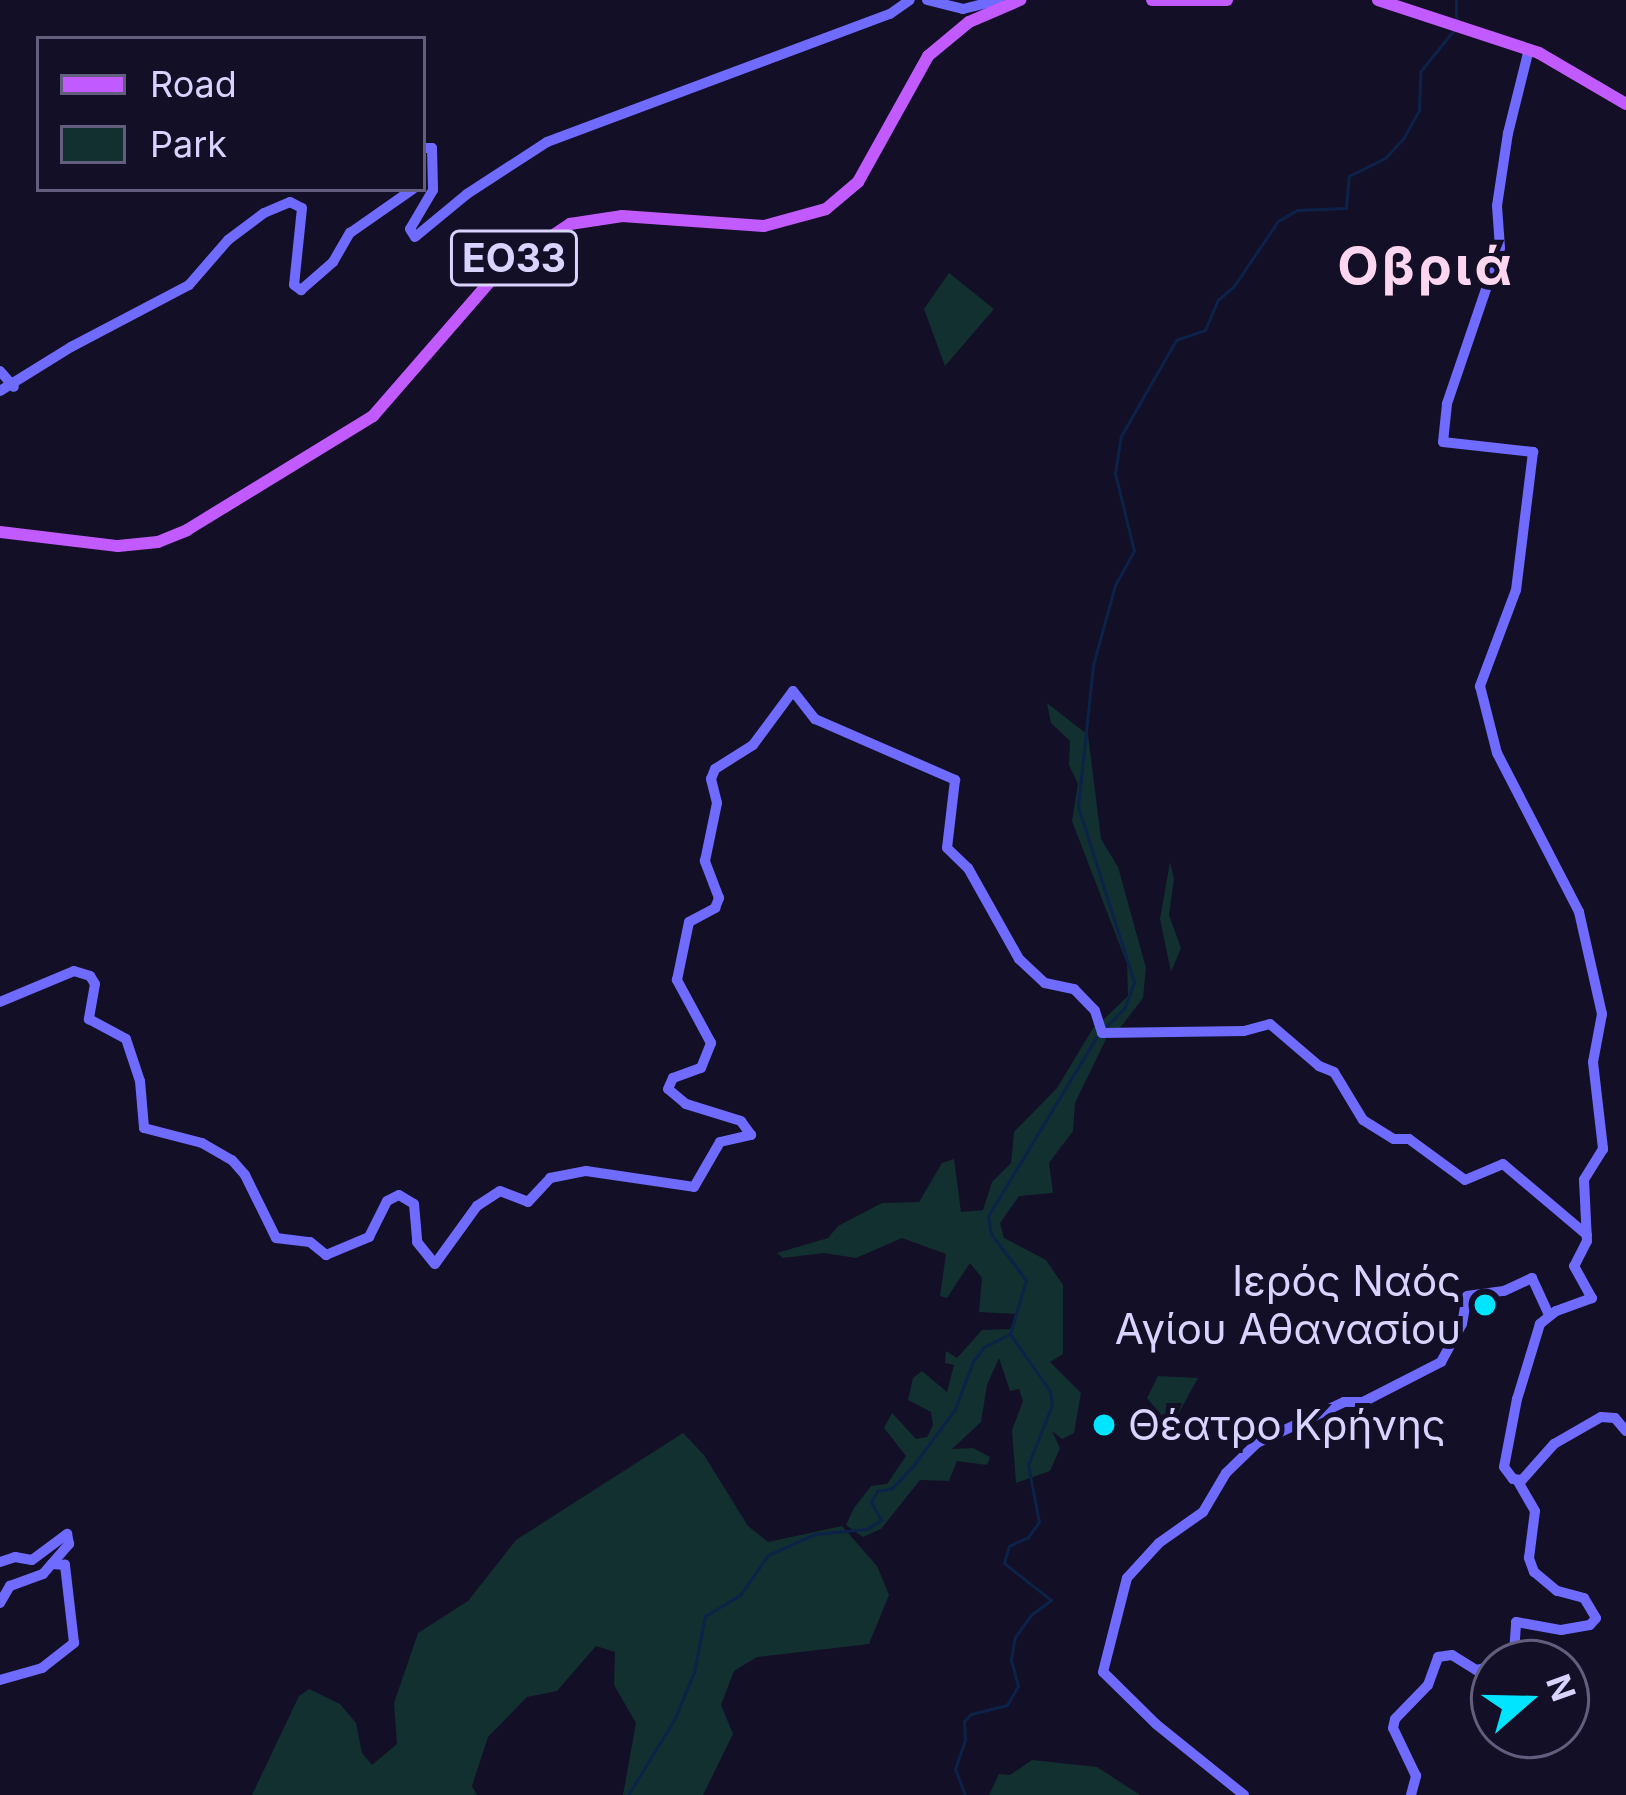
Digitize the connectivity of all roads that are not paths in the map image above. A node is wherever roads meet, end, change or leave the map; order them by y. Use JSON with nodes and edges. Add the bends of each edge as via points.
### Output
{"nodes":[{"id":1,"x":910,"y":0,"type":"edge"},
{"id":2,"x":927,"y":0,"type":"edge"},
{"id":3,"x":999,"y":0,"type":"edge"},
{"id":4,"x":1014,"y":0,"type":"edge"},
{"id":5,"x":1152,"y":0,"type":"edge"},
{"id":6,"x":1227,"y":0,"type":"edge"},
{"id":7,"x":1378,"y":0,"type":"edge"},
{"id":8,"x":1529,"y":49,"type":"junction"},
{"id":9,"x":1626,"y":104,"type":"edge"},
{"id":10,"x":426,"y":148,"type":"edge"},
{"id":11,"x":409,"y":192,"type":"edge"},
{"id":12,"x":0,"y":371,"type":"edge"},
{"id":13,"x":14,"y":387,"type":"junction"},
{"id":14,"x":0,"y":391,"type":"edge"},
{"id":15,"x":0,"y":532,"type":"edge"},
{"id":16,"x":0,"y":1002,"type":"edge"},
{"id":17,"x":1587,"y":1235,"type":"junction"},
{"id":18,"x":1550,"y":1315,"type":"junction"},
{"id":19,"x":1626,"y":1431,"type":"edge"},
{"id":20,"x":1518,"y":1481,"type":"junction"},
{"id":21,"x":0,"y":1562,"type":"edge"},
{"id":22,"x":52,"y":1564,"type":"junction"},
{"id":23,"x":0,"y":1603,"type":"edge"},
{"id":24,"x":1515,"y":1639,"type":"edge"},
{"id":25,"x":1470,"y":1666,"type":"edge"},
{"id":26,"x":0,"y":1680,"type":"edge"},
{"id":27,"x":1244,"y":1795,"type":"edge"},
{"id":28,"x":1411,"y":1795,"type":"edge"}],
"edges":[{"from":1,"to":10,"type":"street","via":[[547,142],[416,237],[410,229],[433,190]]},
{"from":2,"to":3,"type":"street","via":[[954,9]]},
{"from":4,"to":15,"type":"main road","number":"ΕΟ33","via":[[962,26],[928,56],[858,182],[826,209],[764,226],[622,215],[554,230],[485,286],[373,416],[187,530],[118,546]]},
{"from":5,"to":6,"type":"main road"},
{"from":7,"to":8,"type":"main road"},
{"from":8,"to":9,"type":"main road"},
{"from":8,"to":17,"type":"street","via":[[1497,206],[1500,248],[1443,442],[1533,452],[1516,590],[1480,686],[1497,753],[1579,912],[1602,1014],[1593,1062],[1603,1149],[1584,1180]]},
{"from":11,"to":13,"type":"street","via":[[350,233],[333,262],[301,290],[294,281],[302,208],[290,202],[264,213],[189,286],[71,346]]},
{"from":12,"to":13,"type":"street"},
{"from":13,"to":14,"type":"street"},
{"from":16,"to":17,"type":"street","via":[[74,971],[90,976],[89,1019],[126,1039],[144,1128],[232,1160],[276,1238],[305,1240],[326,1255],[368,1237],[387,1201],[399,1195],[414,1204],[417,1242],[433,1264],[477,1206],[500,1191],[528,1202],[550,1178],[586,1171],[694,1186],[720,1142],[752,1135],[741,1121],[686,1104],[668,1089],[674,1078],[701,1068],[711,1043],[677,980],[689,922],[719,898],[705,861],[717,803],[711,778],[753,745],[793,691],[815,718],[954,778],[947,848],[968,868],[1018,959],[1045,982],[1074,989],[1095,1011],[1100,1032],[1270,1024],[1334,1072],[1363,1120],[1408,1139],[1465,1180],[1504,1165]]},
{"from":17,"to":18,"type":"street","via":[[1574,1266],[1592,1298]]},
{"from":18,"to":20,"type":"street","via":[[1519,1392],[1504,1467]]},
{"from":18,"to":27,"type":"street","via":[[1532,1278],[1467,1296],[1443,1360],[1364,1402],[1344,1402],[1257,1443],[1203,1512],[1159,1543],[1122,1590],[1105,1676]]},
{"from":19,"to":20,"type":"street","via":[[1610,1416],[1594,1420],[1554,1444]]},
{"from":20,"to":24,"type":"street","via":[[1534,1509],[1534,1572],[1557,1592],[1585,1598],[1596,1619],[1561,1630],[1516,1622]]},
{"from":21,"to":22,"type":"street","via":[[32,1560],[67,1534],[69,1544]]},
{"from":22,"to":23,"type":"street","via":[[10,1586]]},
{"from":22,"to":26,"type":"street","via":[[65,1564],[76,1631],[71,1649]]},
{"from":25,"to":28,"type":"street","via":[[1452,1655],[1438,1658],[1428,1685],[1393,1724],[1416,1776]]}]}
